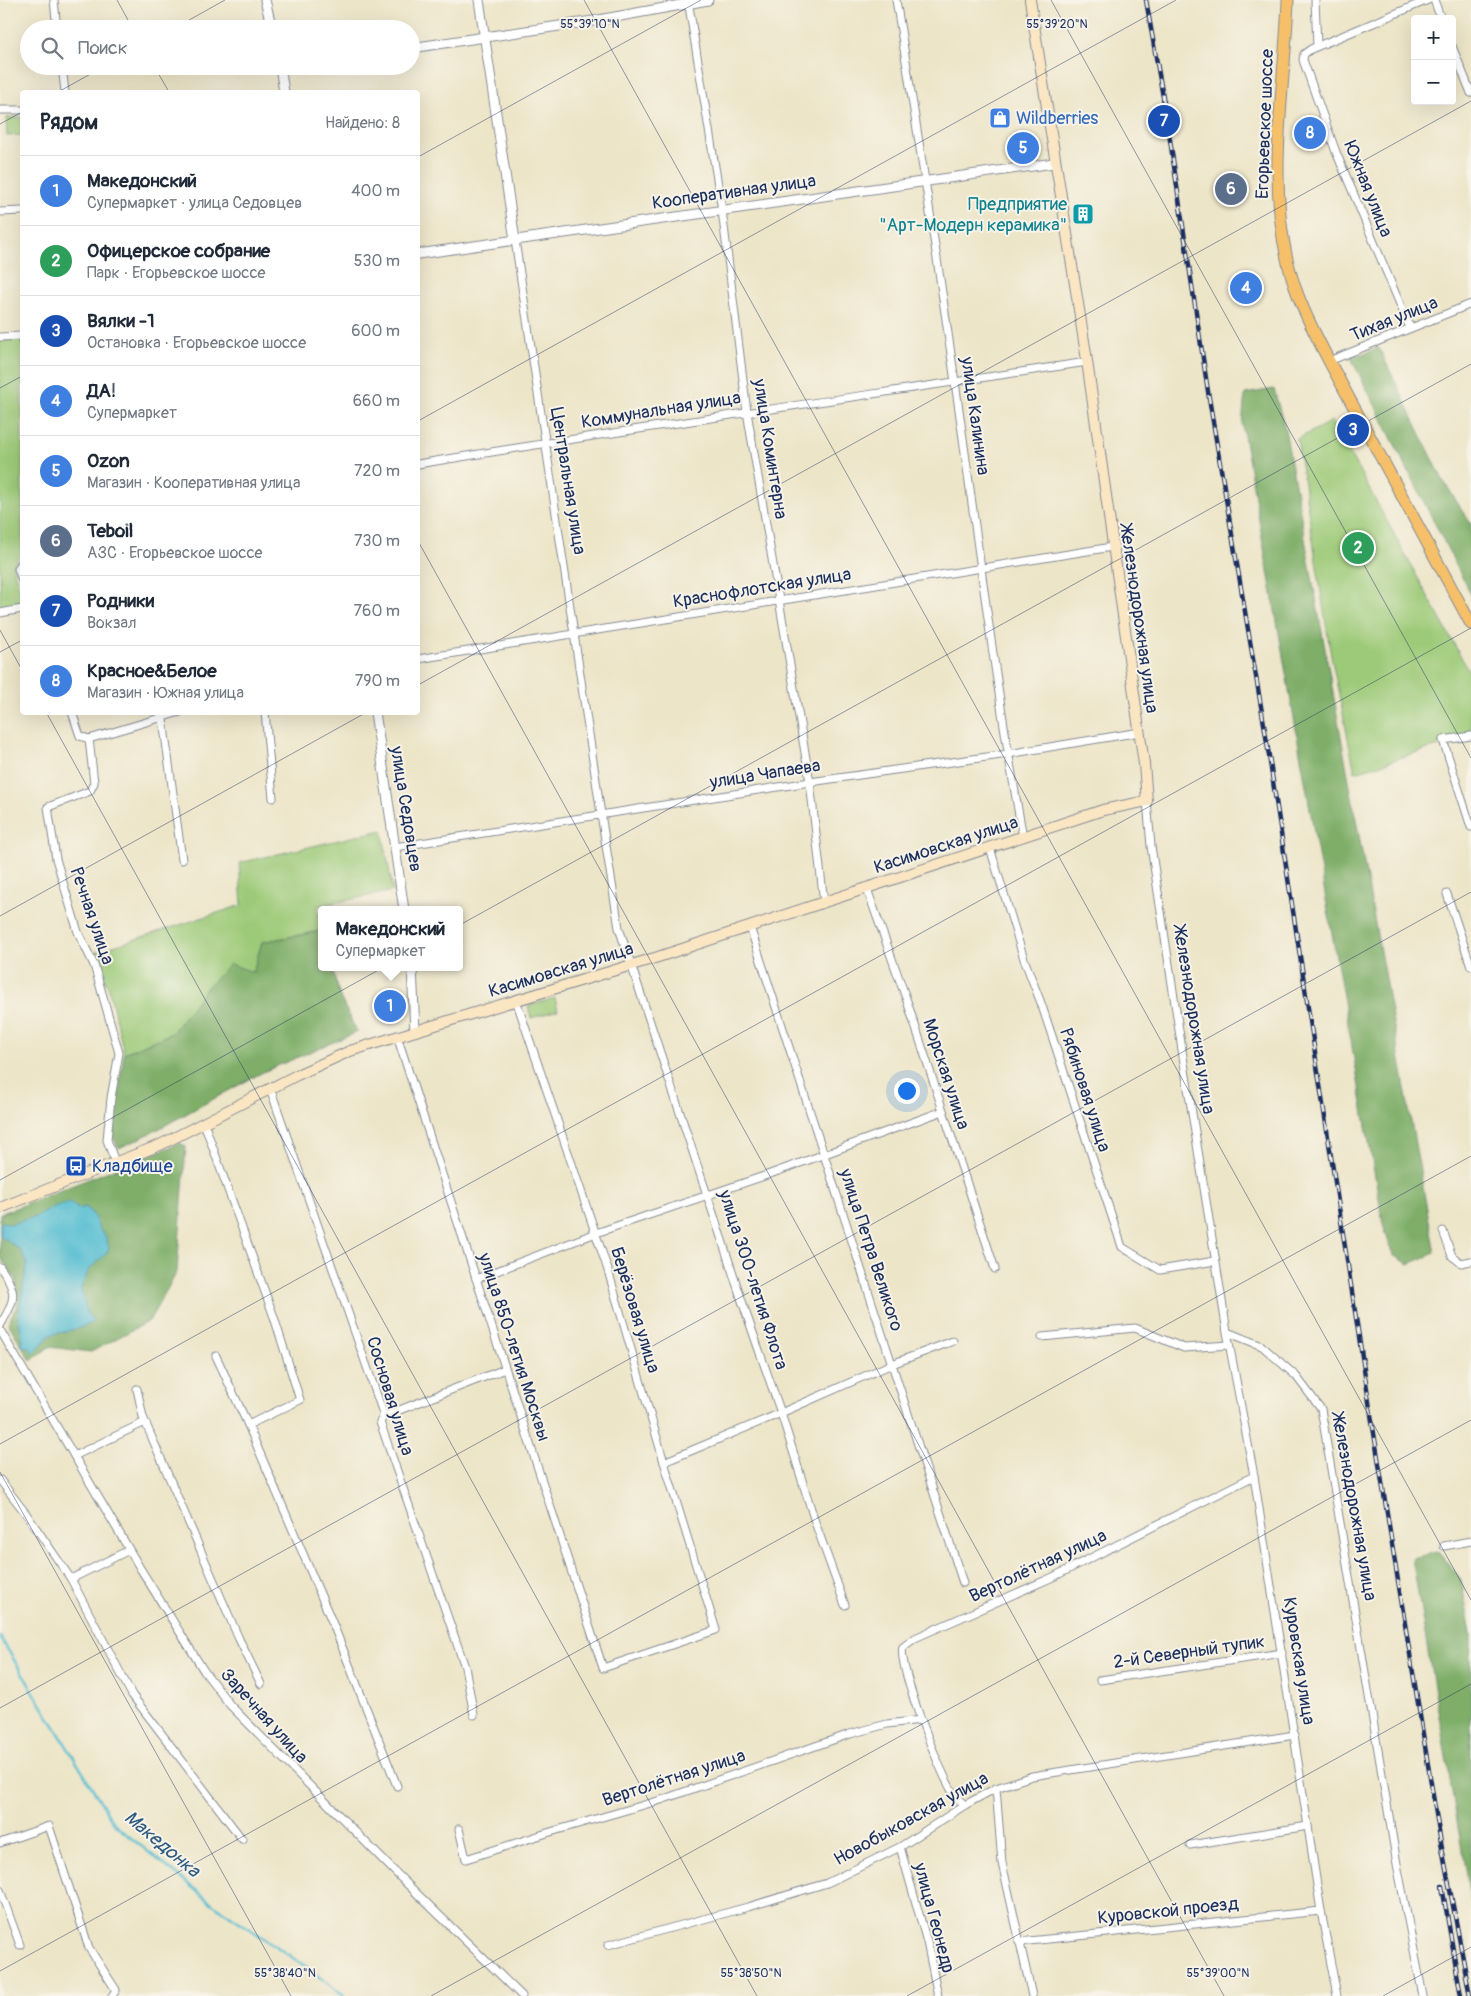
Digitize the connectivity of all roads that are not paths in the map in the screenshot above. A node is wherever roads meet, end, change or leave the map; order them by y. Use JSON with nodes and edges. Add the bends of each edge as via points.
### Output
{"nodes":[{"id":1,"x":54,"y":0,"type":"edge"},
{"id":2,"x":265,"y":0,"type":"edge"},
{"id":3,"x":479,"y":0,"type":"edge"},
{"id":4,"x":708,"y":0,"type":"edge"},
{"id":5,"x":896,"y":0,"type":"edge"},
{"id":6,"x":1030,"y":0,"type":"edge"},
{"id":7,"x":1288,"y":0,"type":"edge"},
{"id":8,"x":1315,"y":0,"type":"edge"},
{"id":9,"x":1428,"y":0,"type":"edge"},
{"id":10,"x":1434,"y":0,"type":"edge"},
{"id":11,"x":688,"y":2,"type":"edge"},
{"id":12,"x":1440,"y":15,"type":"edge"},
{"id":13,"x":56,"y":20,"type":"edge"},
{"id":14,"x":270,"y":20,"type":"edge"},
{"id":15,"x":485,"y":37,"type":"junction"},
{"id":16,"x":1317,"y":46,"type":"junction"},
{"id":17,"x":420,"y":47,"type":"edge"},
{"id":18,"x":1456,"y":56,"type":"edge"},
{"id":19,"x":63,"y":75,"type":"edge"},
{"id":20,"x":283,"y":75,"type":"edge"},
{"id":21,"x":65,"y":90,"type":"edge"},
{"id":22,"x":284,"y":90,"type":"edge"},
{"id":23,"x":1471,"y":93,"type":"edge"},
{"id":24,"x":0,"y":110,"type":"edge"},
{"id":25,"x":20,"y":110,"type":"edge"},
{"id":26,"x":1054,"y":164,"type":"junction"},
{"id":27,"x":925,"y":182,"type":"junction"},
{"id":28,"x":722,"y":210,"type":"junction"},
{"id":29,"x":20,"y":211,"type":"edge"},
{"id":30,"x":0,"y":212,"type":"edge"},
{"id":31,"x":515,"y":240,"type":"junction"},
{"id":32,"x":420,"y":254,"type":"edge"},
{"id":33,"x":1471,"y":304,"type":"edge"},
{"id":34,"x":1410,"y":328,"type":"junction"},
{"id":35,"x":20,"y":336,"type":"edge"},
{"id":36,"x":0,"y":337,"type":"edge"},
{"id":37,"x":1087,"y":362,"type":"junction"},
{"id":38,"x":1329,"y":362,"type":"junction"},
{"id":39,"x":955,"y":383,"type":"junction"},
{"id":40,"x":748,"y":412,"type":"junction"},
{"id":41,"x":545,"y":443,"type":"junction"},
{"id":42,"x":420,"y":464,"type":"edge"},
{"id":43,"x":1112,"y":547,"type":"junction"},
{"id":44,"x":980,"y":568,"type":"junction"},
{"id":45,"x":781,"y":602,"type":"junction"},
{"id":46,"x":20,"y":609,"type":"edge"},
{"id":47,"x":0,"y":613,"type":"edge"},
{"id":48,"x":1471,"y":624,"type":"edge"},
{"id":49,"x":574,"y":633,"type":"junction"},
{"id":50,"x":420,"y":659,"type":"edge"},
{"id":51,"x":73,"y":715,"type":"edge"},
{"id":52,"x":163,"y":715,"type":"edge"},
{"id":53,"x":265,"y":715,"type":"edge"},
{"id":54,"x":375,"y":715,"type":"edge"},
{"id":55,"x":1140,"y":732,"type":"junction"},
{"id":56,"x":1471,"y":736,"type":"edge"},
{"id":57,"x":89,"y":739,"type":"junction"},
{"id":58,"x":1008,"y":754,"type":"junction"},
{"id":59,"x":810,"y":782,"type":"junction"},
{"id":60,"x":273,"y":798,"type":"dead end"},
{"id":61,"x":1146,"y":801,"type":"junction"},
{"id":62,"x":600,"y":814,"type":"junction"},
{"id":63,"x":1471,"y":827,"type":"edge"},
{"id":64,"x":1023,"y":837,"type":"junction"},
{"id":65,"x":395,"y":847,"type":"junction"},
{"id":66,"x":990,"y":848,"type":"junction"},
{"id":67,"x":182,"y":860,"type":"dead end"},
{"id":68,"x":867,"y":889,"type":"junction"},
{"id":69,"x":1447,"y":894,"type":"dead end"},
{"id":70,"x":824,"y":903,"type":"junction"},
{"id":71,"x":403,"y":906,"type":"edge"},
{"id":72,"x":750,"y":927,"type":"junction"},
{"id":73,"x":631,"y":966,"type":"junction"},
{"id":74,"x":1471,"y":966,"type":"edge"},
{"id":75,"x":412,"y":971,"type":"edge"},
{"id":76,"x":516,"y":1000,"type":"junction"},
{"id":77,"x":415,"y":1030,"type":"junction"},
{"id":78,"x":397,"y":1036,"type":"junction"},
{"id":79,"x":270,"y":1088,"type":"junction"},
{"id":80,"x":943,"y":1111,"type":"junction"},
{"id":81,"x":204,"y":1123,"type":"junction"},
{"id":82,"x":824,"y":1154,"type":"junction"},
{"id":83,"x":115,"y":1162,"type":"junction"},
{"id":84,"x":708,"y":1195,"type":"junction"},
{"id":85,"x":0,"y":1208,"type":"edge"},
{"id":86,"x":1443,"y":1231,"type":"dead end"},
{"id":87,"x":596,"y":1233,"type":"junction"},
{"id":88,"x":1215,"y":1261,"type":"junction"},
{"id":89,"x":1471,"y":1261,"type":"edge"},
{"id":90,"x":0,"y":1267,"type":"edge"},
{"id":91,"x":994,"y":1269,"type":"dead end"},
{"id":92,"x":476,"y":1279,"type":"junction"},
{"id":93,"x":0,"y":1328,"type":"edge"},
{"id":94,"x":1227,"y":1332,"type":"junction"},
{"id":95,"x":1042,"y":1337,"type":"dead end"},
{"id":96,"x":953,"y":1340,"type":"dead end"},
{"id":97,"x":1229,"y":1345,"type":"junction"},
{"id":98,"x":216,"y":1356,"type":"dead end"},
{"id":99,"x":892,"y":1364,"type":"junction"},
{"id":100,"x":505,"y":1369,"type":"junction"},
{"id":101,"x":136,"y":1389,"type":"dead end"},
{"id":102,"x":781,"y":1414,"type":"junction"},
{"id":103,"x":384,"y":1416,"type":"junction"},
{"id":104,"x":145,"y":1422,"type":"junction"},
{"id":105,"x":248,"y":1425,"type":"junction"},
{"id":106,"x":74,"y":1456,"type":"junction"},
{"id":107,"x":664,"y":1462,"type":"junction"},
{"id":108,"x":1254,"y":1476,"type":"junction"},
{"id":109,"x":0,"y":1480,"type":"edge"},
{"id":110,"x":1471,"y":1541,"type":"edge"},
{"id":111,"x":1444,"y":1546,"type":"dead end"},
{"id":112,"x":129,"y":1550,"type":"junction"},
{"id":113,"x":71,"y":1579,"type":"junction"},
{"id":114,"x":963,"y":1583,"type":"dead end"},
{"id":115,"x":845,"y":1604,"type":"dead end"},
{"id":116,"x":716,"y":1630,"type":"joint"},
{"id":117,"x":1282,"y":1653,"type":"junction"},
{"id":118,"x":1100,"y":1680,"type":"dead end"},
{"id":119,"x":261,"y":1684,"type":"dead end"},
{"id":120,"x":474,"y":1714,"type":"dead end"},
{"id":121,"x":921,"y":1720,"type":"junction"},
{"id":122,"x":1295,"y":1735,"type":"junction"},
{"id":123,"x":397,"y":1786,"type":"dead end"},
{"id":124,"x":996,"y":1788,"type":"junction"},
{"id":125,"x":965,"y":1805,"type":"junction"},
{"id":126,"x":1308,"y":1826,"type":"junction"},
{"id":127,"x":459,"y":1829,"type":"dead end"},
{"id":128,"x":242,"y":1839,"type":"dead end"},
{"id":129,"x":0,"y":1843,"type":"edge"},
{"id":130,"x":1190,"y":1845,"type":"dead end"},
{"id":131,"x":900,"y":1847,"type":"junction"},
{"id":132,"x":0,"y":1890,"type":"edge"},
{"id":133,"x":1321,"y":1910,"type":"junction"},
{"id":134,"x":1019,"y":1942,"type":"junction"},
{"id":135,"x":20,"y":1945,"type":"dead end"},
{"id":136,"x":608,"y":1945,"type":"dead end"},
{"id":137,"x":112,"y":1996,"type":"edge"},
{"id":138,"x":522,"y":1996,"type":"edge"},
{"id":139,"x":938,"y":1996,"type":"edge"},
{"id":140,"x":1032,"y":1996,"type":"edge"},
{"id":141,"x":1337,"y":1996,"type":"edge"},
{"id":142,"x":1424,"y":1996,"type":"edge"}],
"edges":[{"from":1,"to":13,"type":"street"},
{"from":2,"to":14,"type":"street"},
{"from":3,"to":15,"type":"street","name":"Центральная улица"},
{"from":4,"to":11,"type":"street"},
{"from":5,"to":27,"type":"street","name":"улица Калинина"},
{"from":6,"to":26,"type":"main road","name":"Железнодорожная улица"},
{"from":7,"to":38,"type":"main road","name":"Егорьевское шоссе","via":[[1279,141],[1280,218],[1293,282]]},
{"from":8,"to":16,"type":"street"},
{"from":9,"to":16,"type":"street"},
{"from":10,"to":12,"type":"street"},
{"from":11,"to":15,"type":"street","via":[[593,21]]},
{"from":11,"to":28,"type":"street","name":"улица Коминтерна"},
{"from":15,"to":17,"type":"street"},
{"from":15,"to":31,"type":"street","name":"Центральная улица"},
{"from":16,"to":34,"type":"street","name":"Южная улица","via":[[1304,54],[1303,60],[1336,152]]},
{"from":18,"to":23,"type":"street"},
{"from":19,"to":21,"type":"street"},
{"from":20,"to":22,"type":"street"},
{"from":24,"to":25,"type":"street"},
{"from":26,"to":27,"type":"street","name":"Кооперативная улица"},
{"from":26,"to":37,"type":"main road","name":"Железнодорожная улица"},
{"from":27,"to":28,"type":"street","name":"Кооперативная улица"},
{"from":27,"to":39,"type":"street","name":"улица Калинина"},
{"from":28,"to":31,"type":"street","name":"Кооперативная улица"},
{"from":28,"to":40,"type":"street","name":"улица Коминтерна"},
{"from":29,"to":30,"type":"street"},
{"from":31,"to":32,"type":"street","name":"Кооперативная улица"},
{"from":31,"to":41,"type":"street","name":"Центральная улица"},
{"from":33,"to":34,"type":"street","name":"Тихая улица"},
{"from":34,"to":38,"type":"street","name":"Тихая улица"},
{"from":35,"to":36,"type":"street"},
{"from":37,"to":39,"type":"street","name":"Коммунальная улица"},
{"from":37,"to":43,"type":"main road","name":"Железнодорожная улица"},
{"from":38,"to":48,"type":"main road","name":"Егорьевское шоссе"},
{"from":39,"to":40,"type":"street","name":"Коммунальная улица"},
{"from":39,"to":44,"type":"street","name":"улица Калинина"},
{"from":40,"to":41,"type":"street","name":"Коммунальная улица"},
{"from":40,"to":45,"type":"street","name":"улица Коминтерна"},
{"from":41,"to":42,"type":"street","name":"Коммунальная улица"},
{"from":41,"to":49,"type":"street","name":"Центральная улица"},
{"from":43,"to":44,"type":"street","name":"Краснофлотская улица"},
{"from":43,"to":55,"type":"main road","name":"Железнодорожная улица"},
{"from":44,"to":45,"type":"street","name":"Краснофлотская улица"},
{"from":44,"to":58,"type":"street","name":"улица Калинина"},
{"from":45,"to":49,"type":"street","name":"Краснофлотская улица"},
{"from":45,"to":59,"type":"street","name":"улица Коминтерна"},
{"from":46,"to":47,"type":"street"},
{"from":49,"to":50,"type":"street","name":"Краснофлотская улица"},
{"from":49,"to":62,"type":"street","name":"Центральная улица"},
{"from":51,"to":57,"type":"street","via":[[80,736]]},
{"from":52,"to":57,"type":"street"},
{"from":52,"to":67,"type":"street"},
{"from":53,"to":60,"type":"street"},
{"from":54,"to":65,"type":"street","name":"улица Седовцев"},
{"from":55,"to":58,"type":"street","name":"улица Чапаева"},
{"from":55,"to":61,"type":"main road","name":"Железнодорожная улица"},
{"from":56,"to":63,"type":"street","via":[[1443,740]]},
{"from":57,"to":83,"type":"street","name":"Речная улица","via":[[94,783],[90,791],[48,807],[56,859],[78,932],[94,965],[119,1053],[106,1140]]},
{"from":58,"to":59,"type":"street","name":"улица Чапаева"},
{"from":58,"to":64,"type":"street","name":"улица Калинина"},
{"from":59,"to":62,"type":"street","name":"улица Чапаева"},
{"from":59,"to":70,"type":"street","name":"улица Коминтерна"},
{"from":61,"to":64,"type":"main road","name":"Касимовская улица","via":[[1103,810]]},
{"from":61,"to":88,"type":"street","name":"Железнодорожная улица"},
{"from":62,"to":65,"type":"street","name":"улица Чапаева"},
{"from":62,"to":73,"type":"street","name":"Центральная улица","via":[[619,926]]},
{"from":64,"to":66,"type":"main road","name":"Касимовская улица"},
{"from":65,"to":71,"type":"street","name":"улица Седовцев"},
{"from":66,"to":68,"type":"main road","name":"Касимовская улица"},
{"from":66,"to":88,"type":"street","name":"Рябиновая улица","via":[[1024,959],[1122,1247],[1160,1270]]},
{"from":68,"to":70,"type":"main road","name":"Касимовская улица"},
{"from":68,"to":80,"type":"street","name":"Морская улица"},
{"from":69,"to":74,"type":"street"},
{"from":70,"to":72,"type":"main road","name":"Касимовская улица"},
{"from":72,"to":73,"type":"main road","name":"Касимовская улица"},
{"from":72,"to":82,"type":"street","name":"улица Петра Великого"},
{"from":73,"to":76,"type":"main road","name":"Касимовская улица"},
{"from":73,"to":84,"type":"street","name":"улица 300-летия Флота"},
{"from":75,"to":77,"type":"street"},
{"from":76,"to":77,"type":"main road","name":"Касимовская улица"},
{"from":76,"to":87,"type":"street","name":"Берёзовая улица"},
{"from":77,"to":78,"type":"main road","name":"Касимовская улица"},
{"from":78,"to":79,"type":"main road","name":"Касимовская улица","via":[[331,1058]]},
{"from":78,"to":92,"type":"street","name":"улица 850-летия Москвы"},
{"from":79,"to":81,"type":"main road","name":"Касимовская улица"},
{"from":79,"to":103,"type":"street","name":"Сосновая улица"},
{"from":80,"to":82,"type":"street"},
{"from":80,"to":91,"type":"street","name":"Морская улица"},
{"from":81,"to":83,"type":"main road","name":"Касимовская улица"},
{"from":81,"to":105,"type":"street","via":[[274,1317],[300,1400]]},
{"from":82,"to":84,"type":"street"},
{"from":82,"to":99,"type":"street","name":"улица Петра Великого"},
{"from":83,"to":85,"type":"main road","name":"Касимовская улица"},
{"from":84,"to":87,"type":"street"},
{"from":84,"to":102,"type":"street","name":"улица 300-летия Флота"},
{"from":86,"to":89,"type":"street","via":[[1452,1256],[1461,1263]]},
{"from":87,"to":92,"type":"street"},
{"from":87,"to":107,"type":"street","name":"Берёзовая улица"},
{"from":88,"to":94,"type":"street","name":"Железнодорожная улица"},
{"from":90,"to":93,"type":"street","name":"Заречная улица","via":[[10,1282],[13,1301]]},
{"from":92,"to":100,"type":"street","name":"улица 850-летия Москвы"},
{"from":93,"to":106,"type":"street","name":"Заречная улица"},
{"from":94,"to":97,"type":"street","name":"Куровская улица"},
{"from":94,"to":142,"type":"street","name":"Железнодорожная улица","via":[[1262,1346],[1296,1376],[1321,1409],[1397,1864]]},
{"from":95,"to":97,"type":"street","via":[[1135,1328],[1184,1348]]},
{"from":96,"to":99,"type":"street"},
{"from":97,"to":108,"type":"street","name":"Куровская улица"},
{"from":98,"to":105,"type":"street"},
{"from":99,"to":102,"type":"street"},
{"from":99,"to":114,"type":"street","name":"улица Петра Великого"},
{"from":100,"to":103,"type":"street"},
{"from":100,"to":116,"type":"street","name":"улица 850-летия Москвы","via":[[603,1668]]},
{"from":101,"to":104,"type":"street"},
{"from":102,"to":107,"type":"street"},
{"from":102,"to":115,"type":"street","name":"улица 300-летия Флота"},
{"from":103,"to":120,"type":"street","name":"Сосновая улица","via":[[380,1422],[465,1667]]},
{"from":104,"to":106,"type":"street"},
{"from":104,"to":119,"type":"street"},
{"from":105,"to":123,"type":"street","via":[[333,1624]]},
{"from":106,"to":112,"type":"street","name":"Заречная улица"},
{"from":107,"to":116,"type":"street","name":"Берёзовая улица"},
{"from":108,"to":117,"type":"street","name":"Куровская улица"},
{"from":108,"to":121,"type":"street","name":"Вертолётная улица","via":[[1053,1577],[906,1644],[902,1653]]},
{"from":109,"to":113,"type":"street"},
{"from":110,"to":111,"type":"street"},
{"from":112,"to":113,"type":"street"},
{"from":112,"to":138,"type":"street","name":"Заречная улица","via":[[204,1671],[230,1705]]},
{"from":113,"to":128,"type":"street","via":[[132,1695]]},
{"from":117,"to":118,"type":"street","name":"2-й Северный тупик"},
{"from":117,"to":122,"type":"street","name":"Куровская улица"},
{"from":121,"to":125,"type":"street","name":"Вертолётная улица","via":[[954,1794]]},
{"from":121,"to":127,"type":"street","name":"Вертолётная улица","via":[[887,1724],[850,1734],[661,1800],[466,1859]]},
{"from":122,"to":124,"type":"street","name":"Новобыковская улица","via":[[1032,1776]]},
{"from":122,"to":126,"type":"street","name":"Куровская улица"},
{"from":124,"to":125,"type":"street","name":"Новобыковская улица"},
{"from":124,"to":134,"type":"street","via":[[1002,1863]]},
{"from":125,"to":131,"type":"street","name":"Новобыковская улица"},
{"from":126,"to":130,"type":"street"},
{"from":126,"to":133,"type":"street","name":"Куровская улица"},
{"from":129,"to":137,"type":"street","via":[[49,1826],[89,1948],[116,1990]]},
{"from":131,"to":136,"type":"street","name":"Новобыковская улица","via":[[827,1884]]},
{"from":131,"to":139,"type":"street","name":"улица Геонедр","via":[[927,1942]]},
{"from":132,"to":135,"type":"street"},
{"from":133,"to":134,"type":"street","name":"Куровской проезд"},
{"from":133,"to":141,"type":"street","name":"Куровская улица"},
{"from":134,"to":140,"type":"street"}]}
